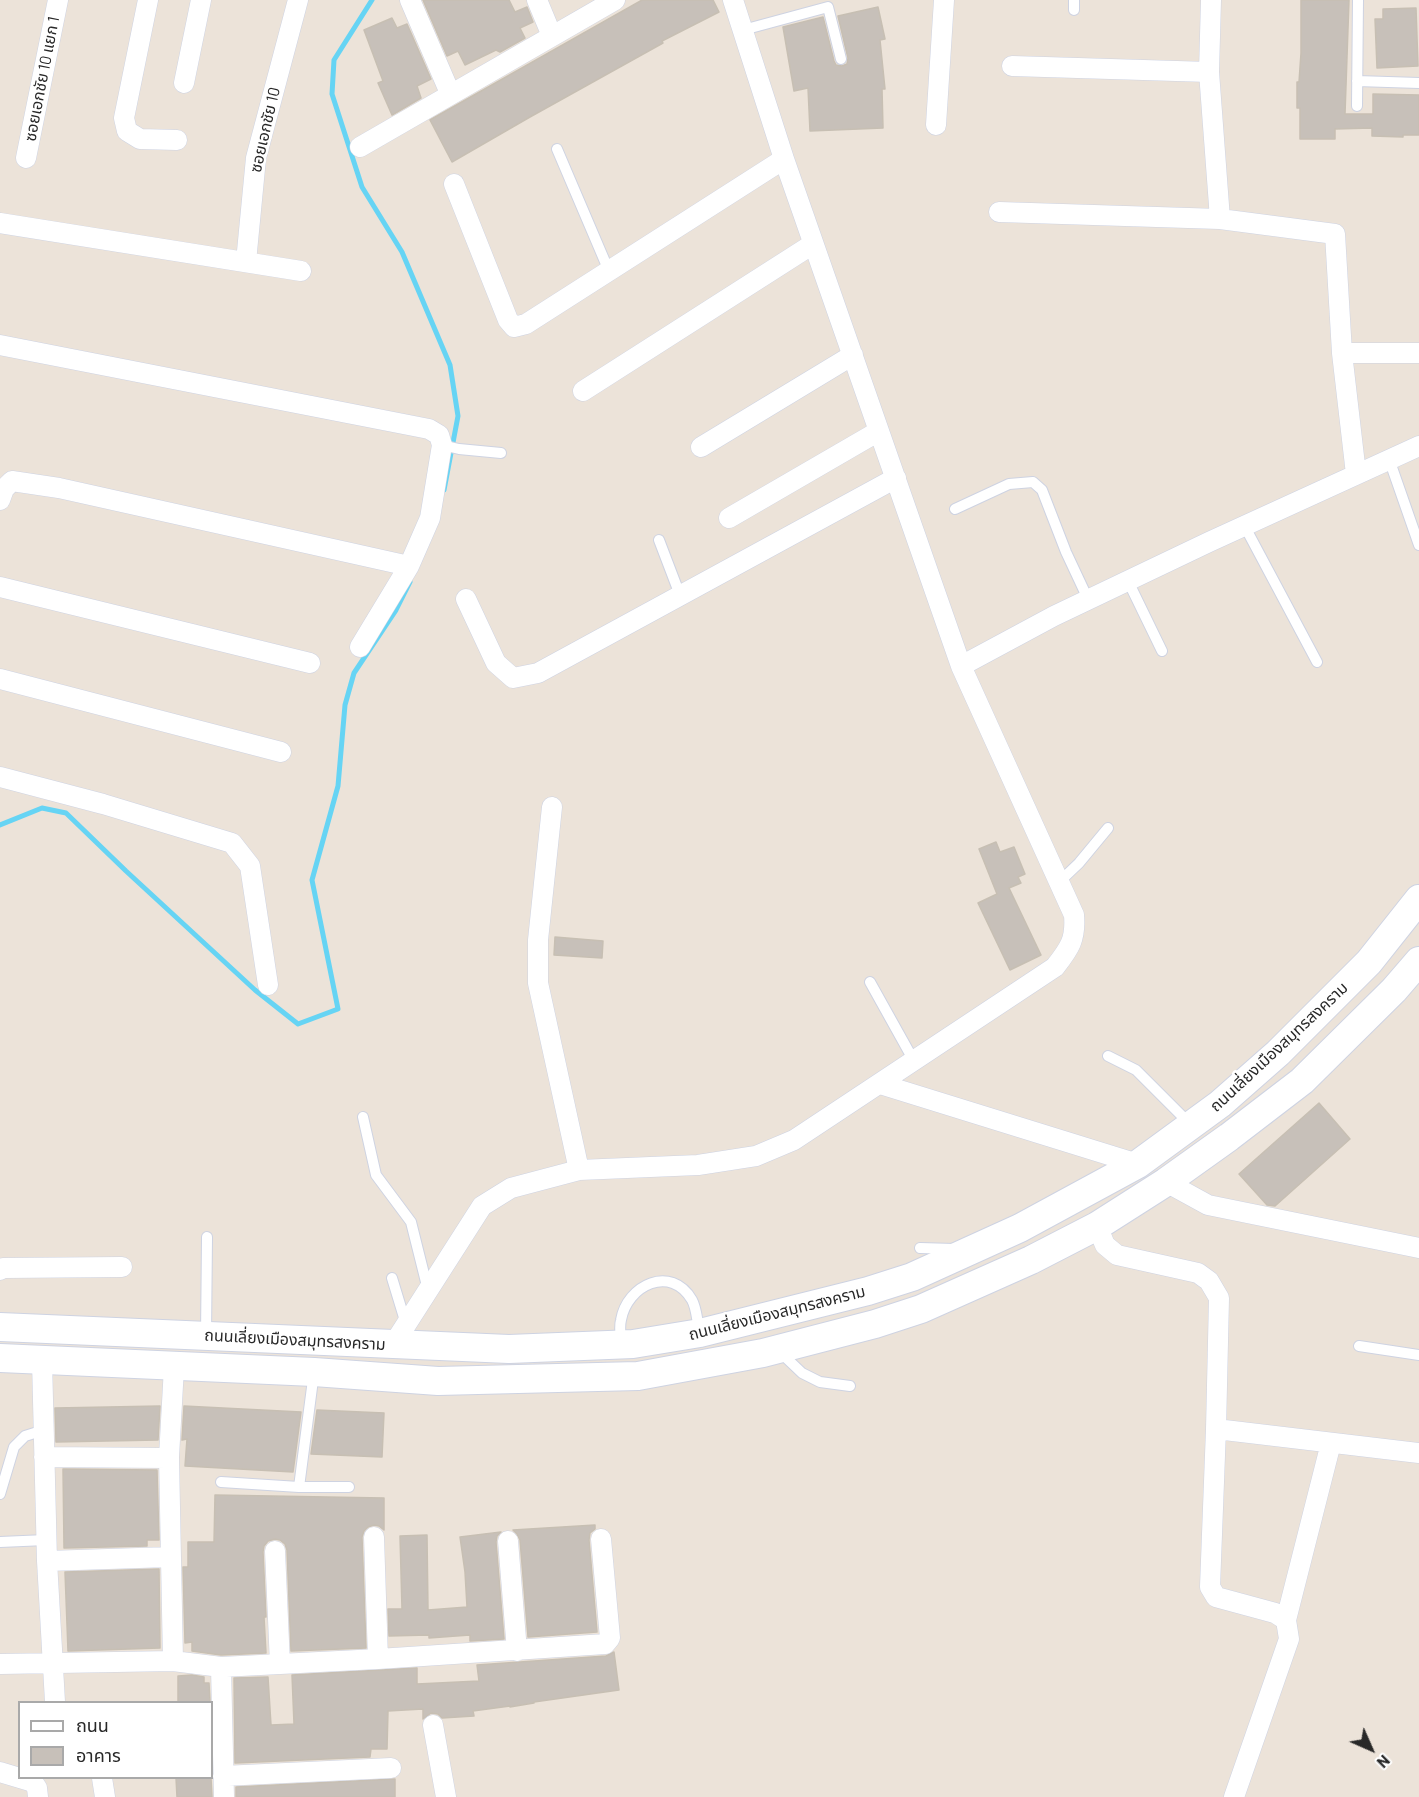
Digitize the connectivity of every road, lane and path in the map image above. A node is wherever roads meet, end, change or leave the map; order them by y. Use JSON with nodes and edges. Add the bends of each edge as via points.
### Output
{"nodes":[{"id":1,"x":58,"y":0,"type":"edge"},
{"id":2,"x":148,"y":0,"type":"edge"},
{"id":3,"x":201,"y":0,"type":"edge"},
{"id":4,"x":298,"y":0,"type":"edge"},
{"id":5,"x":410,"y":0,"type":"edge"},
{"id":6,"x":537,"y":0,"type":"edge"},
{"id":7,"x":615,"y":0,"type":"edge"},
{"id":8,"x":734,"y":0,"type":"edge"},
{"id":9,"x":944,"y":0,"type":"edge"},
{"id":10,"x":1211,"y":0,"type":"edge"},
{"id":11,"x":1358,"y":0,"type":"edge"},
{"id":12,"x":744,"y":30,"type":"junction"},
{"id":13,"x":552,"y":36,"type":"junction"},
{"id":14,"x":841,"y":59,"type":"dead end"},
{"id":15,"x":1012,"y":66,"type":"dead end"},
{"id":16,"x":1209,"y":72,"type":"junction"},
{"id":17,"x":1357,"y":81,"type":"junction"},
{"id":18,"x":184,"y":83,"type":"dead end"},
{"id":19,"x":1419,"y":83,"type":"edge"},
{"id":20,"x":450,"y":93,"type":"junction"},
{"id":21,"x":1357,"y":106,"type":"dead end"},
{"id":22,"x":936,"y":125,"type":"dead end"},
{"id":23,"x":177,"y":141,"type":"dead end"},
{"id":24,"x":360,"y":147,"type":"dead end"},
{"id":25,"x":557,"y":149,"type":"dead end"},
{"id":26,"x":26,"y":158,"type":"dead end"},
{"id":27,"x":784,"y":159,"type":"junction"},
{"id":28,"x":454,"y":184,"type":"dead end"},
{"id":29,"x":999,"y":212,"type":"dead end"},
{"id":30,"x":1220,"y":219,"type":"junction"},
{"id":31,"x":0,"y":223,"type":"edge"},
{"id":32,"x":813,"y":244,"type":"junction"},
{"id":33,"x":246,"y":262,"type":"junction"},
{"id":34,"x":609,"y":271,"type":"junction"},
{"id":35,"x":301,"y":272,"type":"dead end"},
{"id":36,"x":0,"y":345,"type":"edge"},
{"id":37,"x":1342,"y":353,"type":"junction"},
{"id":38,"x":1419,"y":353,"type":"edge"},
{"id":39,"x":853,"y":355,"type":"junction"},
{"id":40,"x":583,"y":391,"type":"dead end"},
{"id":41,"x":879,"y":431,"type":"junction"},
{"id":42,"x":1419,"y":446,"type":"edge"},
{"id":43,"x":449,"y":447,"type":"junction"},
{"id":44,"x":701,"y":447,"type":"dead end"},
{"id":45,"x":501,"y":453,"type":"dead end"},
{"id":46,"x":1389,"y":459,"type":"junction"},
{"id":47,"x":1356,"y":474,"type":"junction"},
{"id":48,"x":896,"y":478,"type":"junction"},
{"id":49,"x":0,"y":500,"type":"edge"},
{"id":50,"x":955,"y":509,"type":"dead end"},
{"id":51,"x":729,"y":518,"type":"dead end"},
{"id":52,"x":1244,"y":525,"type":"junction"},
{"id":53,"x":659,"y":540,"type":"dead end"},
{"id":54,"x":1419,"y":545,"type":"edge"},
{"id":55,"x":409,"y":566,"type":"junction"},
{"id":56,"x":1128,"y":581,"type":"junction"},
{"id":57,"x":0,"y":586,"type":"edge"},
{"id":58,"x":680,"y":595,"type":"junction"},
{"id":59,"x":466,"y":598,"type":"dead end"},
{"id":60,"x":1088,"y":599,"type":"junction"},
{"id":61,"x":360,"y":647,"type":"dead end"},
{"id":62,"x":1162,"y":651,"type":"dead end"},
{"id":63,"x":1317,"y":662,"type":"dead end"},
{"id":64,"x":310,"y":663,"type":"dead end"},
{"id":65,"x":961,"y":666,"type":"junction"},
{"id":66,"x":0,"y":679,"type":"edge"},
{"id":67,"x":281,"y":752,"type":"dead end"},
{"id":68,"x":0,"y":777,"type":"edge"},
{"id":69,"x":552,"y":807,"type":"dead end"},
{"id":70,"x":1108,"y":828,"type":"dead end"},
{"id":71,"x":1059,"y":882,"type":"junction"},
{"id":72,"x":1419,"y":899,"type":"edge"},
{"id":73,"x":1419,"y":961,"type":"edge"},
{"id":74,"x":870,"y":982,"type":"dead end"},
{"id":75,"x":268,"y":985,"type":"dead end"},
{"id":76,"x":1108,"y":1056,"type":"dead end"},
{"id":77,"x":914,"y":1061,"type":"junction"},
{"id":78,"x":880,"y":1084,"type":"junction"},
{"id":79,"x":363,"y":1117,"type":"dead end"},
{"id":80,"x":1191,"y":1125,"type":"junction"},
{"id":81,"x":1138,"y":1164,"type":"junction"},
{"id":82,"x":579,"y":1170,"type":"junction"},
{"id":83,"x":1166,"y":1182,"type":"junction"},
{"id":84,"x":1097,"y":1226,"type":"junction"},
{"id":85,"x":207,"y":1237,"type":"dead end"},
{"id":86,"x":920,"y":1248,"type":"dead end"},
{"id":87,"x":1419,"y":1248,"type":"edge"},
{"id":88,"x":969,"y":1250,"type":"junction"},
{"id":89,"x":122,"y":1266,"type":"dead end"},
{"id":90,"x":0,"y":1270,"type":"edge"},
{"id":91,"x":392,"y":1278,"type":"dead end"},
{"id":92,"x":428,"y":1291,"type":"junction"},
{"id":93,"x":0,"y":1327,"type":"edge"},
{"id":94,"x":700,"y":1333,"type":"junction"},
{"id":95,"x":400,"y":1334,"type":"junction"},
{"id":96,"x":206,"y":1336,"type":"junction"},
{"id":97,"x":621,"y":1345,"type":"junction"},
{"id":98,"x":1359,"y":1346,"type":"dead end"},
{"id":99,"x":777,"y":1349,"type":"junction"},
{"id":100,"x":1419,"y":1354,"type":"edge"},
{"id":101,"x":0,"y":1358,"type":"edge"},
{"id":102,"x":42,"y":1360,"type":"junction"},
{"id":103,"x":174,"y":1367,"type":"junction"},
{"id":104,"x":314,"y":1372,"type":"junction"},
{"id":105,"x":850,"y":1386,"type":"dead end"},
{"id":106,"x":1216,"y":1429,"type":"junction"},
{"id":107,"x":44,"y":1430,"type":"junction"},
{"id":108,"x":1331,"y":1443,"type":"junction"},
{"id":109,"x":1419,"y":1453,"type":"edge"},
{"id":110,"x":44,"y":1457,"type":"junction"},
{"id":111,"x":167,"y":1458,"type":"dead end"},
{"id":112,"x":221,"y":1482,"type":"dead end"},
{"id":113,"x":299,"y":1487,"type":"junction"},
{"id":114,"x":349,"y":1487,"type":"dead end"},
{"id":115,"x":0,"y":1494,"type":"edge"},
{"id":116,"x":374,"y":1537,"type":"dead end"},
{"id":117,"x":601,"y":1539,"type":"dead end"},
{"id":118,"x":46,"y":1540,"type":"junction"},
{"id":119,"x":508,"y":1540,"type":"dead end"},
{"id":120,"x":0,"y":1542,"type":"edge"},
{"id":121,"x":275,"y":1551,"type":"dead end"},
{"id":122,"x":169,"y":1557,"type":"dead end"},
{"id":123,"x":47,"y":1561,"type":"junction"},
{"id":124,"x":1286,"y":1620,"type":"junction"},
{"id":125,"x":517,"y":1651,"type":"junction"},
{"id":126,"x":378,"y":1659,"type":"junction"},
{"id":127,"x":173,"y":1661,"type":"junction"},
{"id":128,"x":52,"y":1662,"type":"junction"},
{"id":129,"x":0,"y":1664,"type":"edge"},
{"id":130,"x":280,"y":1664,"type":"junction"},
{"id":131,"x":221,"y":1667,"type":"junction"},
{"id":132,"x":55,"y":1701,"type":"edge"},
{"id":133,"x":433,"y":1725,"type":"dead end"},
{"id":134,"x":391,"y":1768,"type":"dead end"},
{"id":135,"x":0,"y":1772,"type":"edge"},
{"id":136,"x":223,"y":1776,"type":"junction"},
{"id":137,"x":18,"y":1777,"type":"edge"},
{"id":138,"x":23,"y":1779,"type":"edge"},
{"id":139,"x":102,"y":1779,"type":"edge"},
{"id":140,"x":38,"y":1797,"type":"edge"},
{"id":141,"x":105,"y":1797,"type":"edge"},
{"id":142,"x":224,"y":1797,"type":"edge"},
{"id":143,"x":446,"y":1797,"type":"edge"},
{"id":144,"x":1234,"y":1797,"type":"edge"}],
"edges":[{"from":1,"to":26,"type":"street","name":"ซอยเอกชัย 10 แยก 1"},
{"from":2,"to":23,"type":"street","via":[[124,118],[127,131],[140,139]]},
{"from":3,"to":18,"type":"street"},
{"from":4,"to":33,"type":"street","name":"ซอยเอกชัย 10","via":[[256,158]]},
{"from":5,"to":20,"type":"street"},
{"from":6,"to":13,"type":"street"},
{"from":7,"to":13,"type":"street"},
{"from":8,"to":12,"type":"street"},
{"from":9,"to":22,"type":"street"},
{"from":10,"to":16,"type":"street"},
{"from":11,"to":17,"type":"lane"},
{"from":12,"to":14,"type":"lane","via":[[828,7]]},
{"from":12,"to":27,"type":"street"},
{"from":13,"to":20,"type":"street"},
{"from":15,"to":16,"type":"street"},
{"from":16,"to":30,"type":"street"},
{"from":17,"to":19,"type":"lane"},
{"from":17,"to":21,"type":"lane"},
{"from":20,"to":24,"type":"street"},
{"from":25,"to":34,"type":"lane"},
{"from":27,"to":32,"type":"street"},
{"from":27,"to":34,"type":"street"},
{"from":28,"to":34,"type":"street","via":[[514,327],[526,324]]},
{"from":29,"to":30,"type":"street"},
{"from":30,"to":37,"type":"street","via":[[1335,234]]},
{"from":31,"to":33,"type":"street"},
{"from":32,"to":39,"type":"street"},
{"from":32,"to":40,"type":"street"},
{"from":33,"to":35,"type":"street"},
{"from":36,"to":43,"type":"street","via":[[429,429]]},
{"from":37,"to":38,"type":"street"},
{"from":37,"to":47,"type":"street"},
{"from":39,"to":41,"type":"street"},
{"from":39,"to":44,"type":"street"},
{"from":41,"to":48,"type":"street"},
{"from":41,"to":51,"type":"street"},
{"from":42,"to":46,"type":"street"},
{"from":43,"to":45,"type":"lane"},
{"from":43,"to":55,"type":"street","via":[[430,518]]},
{"from":46,"to":47,"type":"street"},
{"from":46,"to":54,"type":"lane"},
{"from":47,"to":52,"type":"street"},
{"from":48,"to":58,"type":"street"},
{"from":48,"to":65,"type":"street"},
{"from":49,"to":55,"type":"street","via":[[12,482],[59,488]]},
{"from":50,"to":60,"type":"lane","via":[[1009,484],[1033,482],[1042,490]]},
{"from":52,"to":56,"type":"street"},
{"from":52,"to":63,"type":"lane"},
{"from":53,"to":58,"type":"lane"},
{"from":55,"to":61,"type":"street"},
{"from":56,"to":60,"type":"street"},
{"from":56,"to":62,"type":"lane"},
{"from":57,"to":64,"type":"street"},
{"from":58,"to":59,"type":"street","via":[[538,673],[513,678],[496,663]]},
{"from":60,"to":65,"type":"street"},
{"from":65,"to":71,"type":"street"},
{"from":66,"to":67,"type":"street"},
{"from":68,"to":75,"type":"street","via":[[232,843],[250,866]]},
{"from":69,"to":82,"type":"street","via":[[538,940],[538,983]]},
{"from":70,"to":71,"type":"lane"},
{"from":71,"to":77,"type":"street","via":[[1074,915],[1075,932],[1066,953],[1055,966]]},
{"from":72,"to":80,"type":"main road","name":"ถนนเลี่ยงเมืองสมุทรสงคราม","via":[[1361,970],[1278,1053]]},
{"from":73,"to":83,"type":"main road","name":"ถนนเลี่ยงเมืองสมุทรสงคราม","via":[[1302,1081]]},
{"from":74,"to":77,"type":"lane"},
{"from":76,"to":80,"type":"lane","via":[[1136,1070]]},
{"from":77,"to":78,"type":"street"},
{"from":78,"to":81,"type":"street"},
{"from":78,"to":82,"type":"street","via":[[794,1140],[756,1156],[698,1165]]},
{"from":79,"to":92,"type":"lane","via":[[376,1175],[411,1222]]},
{"from":80,"to":81,"type":"main road","name":"ถนนเลี่ยงเมืองสมุทรสงคราม"},
{"from":81,"to":88,"type":"main road","name":"ถนนเลี่ยงเมืองสมุทรสงคราม","via":[[1020,1228]]},
{"from":82,"to":92,"type":"street","via":[[511,1188],[482,1206]]},
{"from":83,"to":84,"type":"main road","name":"ถนนเลี่ยงเมืองสมุทรสงคราม"},
{"from":83,"to":87,"type":"street","via":[[1208,1204]]},
{"from":84,"to":99,"type":"main road","name":"ถนนเลี่ยงเมืองสมุทรสงคราม","via":[[921,1309]]},
{"from":84,"to":106,"type":"street","via":[[1105,1245],[1117,1256],[1198,1273],[1209,1281],[1219,1298]]},
{"from":85,"to":96,"type":"lane"},
{"from":86,"to":88,"type":"lane"},
{"from":88,"to":94,"type":"main road","name":"ถนนเลี่ยงเมืองสมุทรสงคราม","via":[[912,1277],[868,1291]]},
{"from":89,"to":90,"type":"street"},
{"from":91,"to":95,"type":"lane"},
{"from":92,"to":95,"type":"street"},
{"from":93,"to":96,"type":"main road","name":"ถนนเลี่ยงเมืองสมุทรสงคราม"},
{"from":94,"to":97,"type":"main road","name":"ถนนเลี่ยงเมืองสมุทรสงคราม"},
{"from":94,"to":97,"type":"lane","via":[[693,1301],[678,1285],[659,1280],[644,1286],[629,1300],[621,1320]]},
{"from":95,"to":96,"type":"main road","name":"ถนนเลี่ยงเมืองสมุทรสงคราม"},
{"from":95,"to":97,"type":"main road","name":"ถนนเลี่ยงเมืองสมุทรสงคราม","via":[[509,1349]]},
{"from":98,"to":100,"type":"lane"},
{"from":99,"to":104,"type":"main road","name":"ถนนเลี่ยงเมืองสมุทรสงคราม","via":[[638,1376],[438,1381]]},
{"from":99,"to":105,"type":"lane","via":[[802,1373],[820,1382]]},
{"from":101,"to":102,"type":"main road","name":"ถนนเลี่ยงเมืองสมุทรสงคราม"},
{"from":102,"to":103,"type":"main road","name":"ถนนเลี่ยงเมืองสมุทรสงคราม"},
{"from":102,"to":107,"type":"street"},
{"from":103,"to":104,"type":"main road","name":"ถนนเลี่ยงเมืองสมุทรสงคราม"},
{"from":103,"to":127,"type":"street","via":[[169,1457]]},
{"from":104,"to":113,"type":"lane"},
{"from":106,"to":108,"type":"street"},
{"from":106,"to":124,"type":"street","via":[[1210,1587],[1216,1597],[1275,1613]]},
{"from":107,"to":110,"type":"street"},
{"from":107,"to":115,"type":"lane","via":[[25,1436],[14,1447]]},
{"from":108,"to":109,"type":"street"},
{"from":108,"to":124,"type":"street"},
{"from":110,"to":111,"type":"street"},
{"from":110,"to":118,"type":"street"},
{"from":112,"to":113,"type":"lane"},
{"from":113,"to":114,"type":"lane"},
{"from":116,"to":126,"type":"street"},
{"from":117,"to":125,"type":"street","via":[[610,1638],[605,1644]]},
{"from":118,"to":120,"type":"lane"},
{"from":118,"to":123,"type":"street"},
{"from":119,"to":125,"type":"street"},
{"from":121,"to":130,"type":"street"},
{"from":122,"to":123,"type":"street"},
{"from":123,"to":128,"type":"street"},
{"from":124,"to":144,"type":"street","via":[[1289,1639]]},
{"from":125,"to":126,"type":"street"},
{"from":126,"to":130,"type":"street"},
{"from":127,"to":128,"type":"street"},
{"from":127,"to":131,"type":"street"},
{"from":128,"to":129,"type":"street"},
{"from":128,"to":132,"type":"street"},
{"from":130,"to":131,"type":"street"},
{"from":131,"to":136,"type":"street"},
{"from":133,"to":143,"type":"street"},
{"from":134,"to":136,"type":"street"},
{"from":135,"to":137,"type":"street"},
{"from":136,"to":142,"type":"street"},
{"from":138,"to":140,"type":"street","via":[[33,1782]]},
{"from":139,"to":141,"type":"street"}]}
